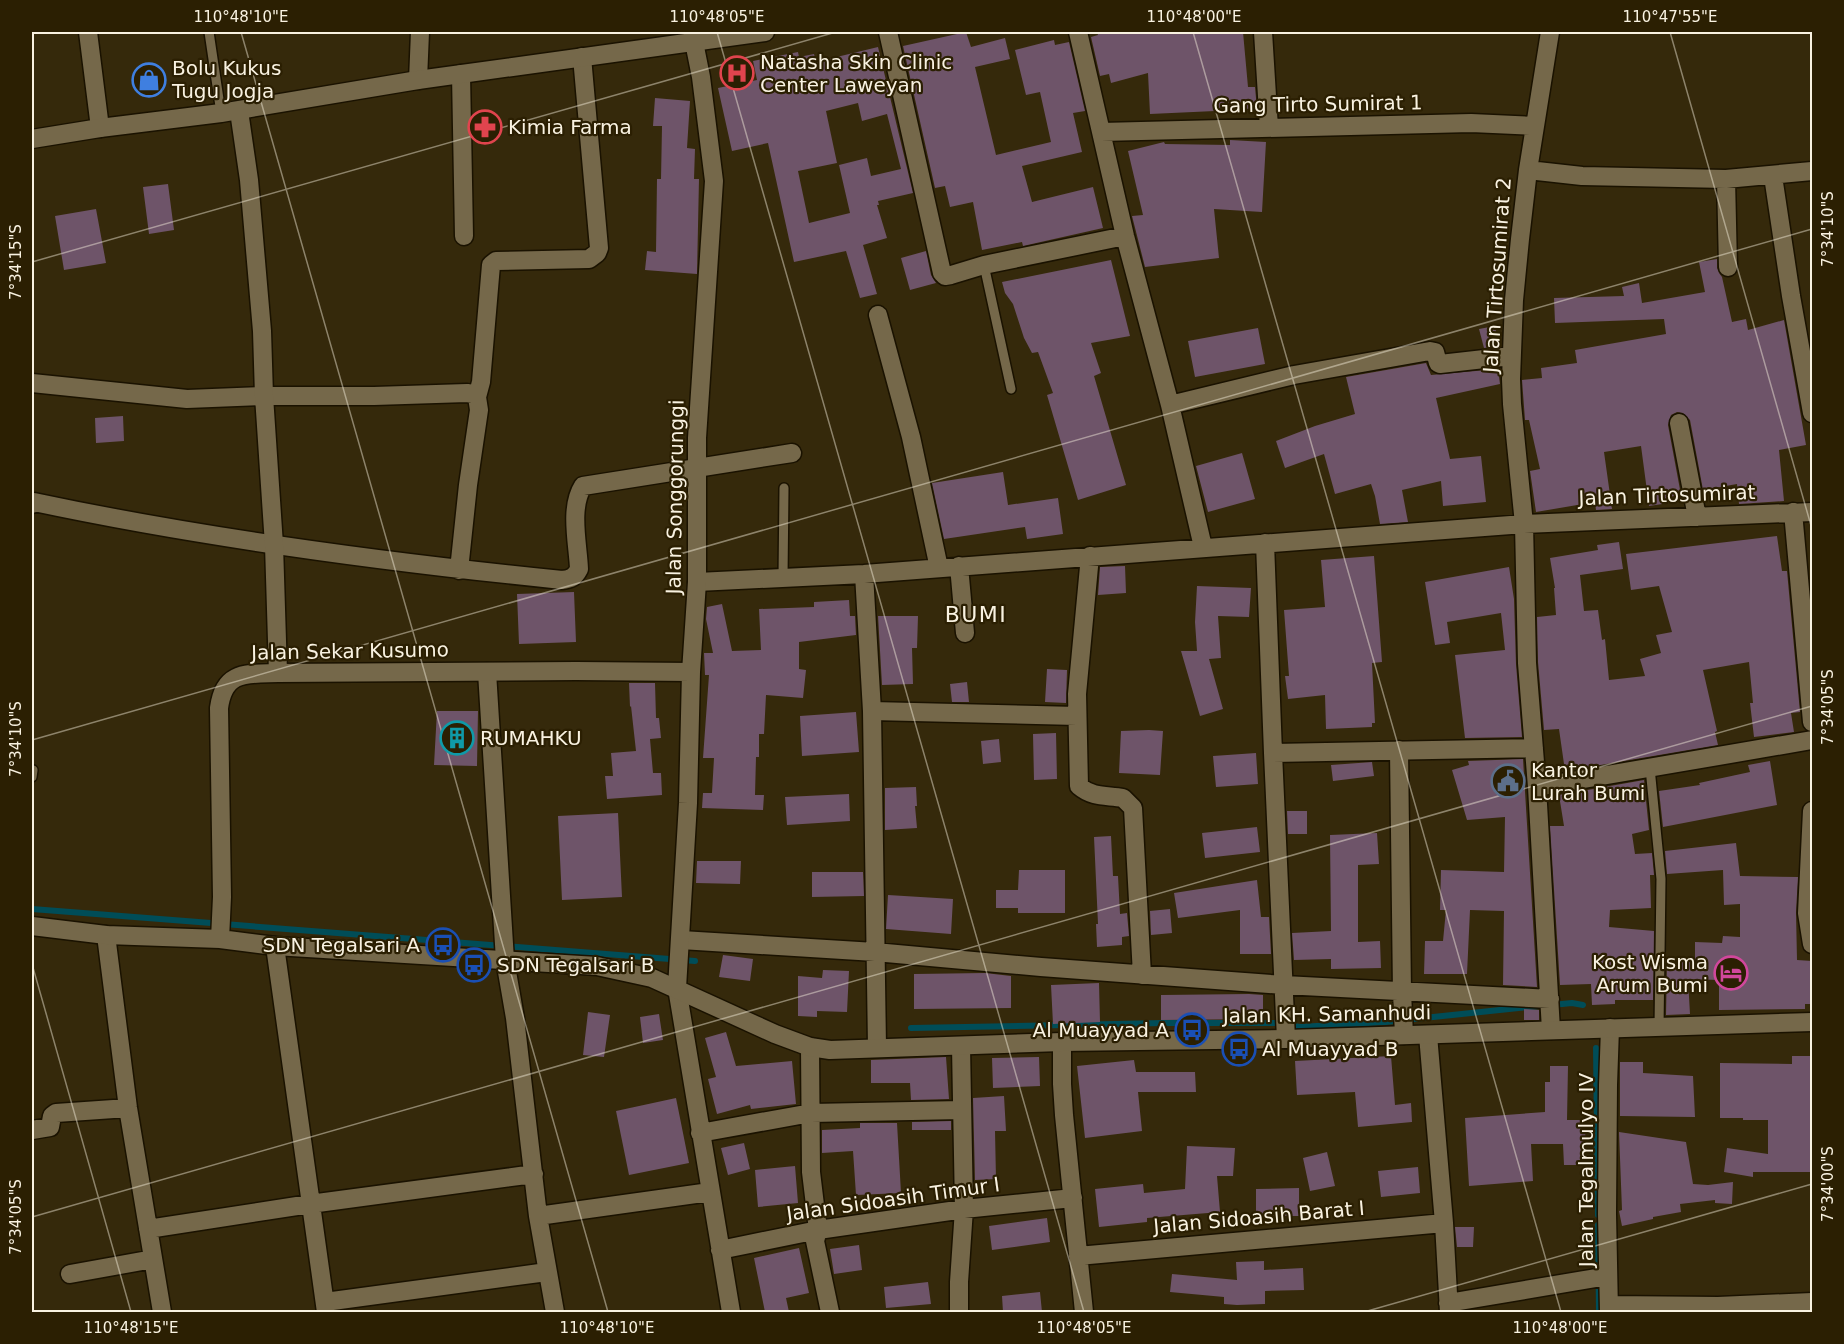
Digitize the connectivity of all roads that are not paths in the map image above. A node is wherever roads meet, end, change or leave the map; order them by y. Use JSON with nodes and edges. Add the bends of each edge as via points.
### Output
{"nodes":[{"id":1,"x":88,"y":32,"type":"edge"},
{"id":2,"x":209,"y":32,"type":"edge"},
{"id":3,"x":420,"y":32,"type":"edge"},
{"id":4,"x":765,"y":32,"type":"edge"},
{"id":5,"x":888,"y":32,"type":"edge"},
{"id":6,"x":1078,"y":32,"type":"edge"},
{"id":7,"x":1263,"y":32,"type":"edge"},
{"id":8,"x":1550,"y":32,"type":"edge"},
{"id":9,"x":746,"y":33,"type":"edge"},
{"id":10,"x":694,"y":42,"type":"junction"},
{"id":11,"x":582,"y":57,"type":"junction"},
{"id":12,"x":461,"y":74,"type":"junction"},
{"id":13,"x":418,"y":80,"type":"junction"},
{"id":14,"x":230,"y":112,"type":"junction"},
{"id":15,"x":1535,"y":126,"type":"junction"},
{"id":16,"x":100,"y":128,"type":"junction"},
{"id":17,"x":1269,"y":128,"type":"junction"},
{"id":18,"x":1101,"y":132,"type":"junction"},
{"id":19,"x":32,"y":139,"type":"edge"},
{"id":20,"x":1528,"y":170,"type":"junction"},
{"id":21,"x":1812,"y":171,"type":"edge"},
{"id":22,"x":1773,"y":176,"type":"junction"},
{"id":23,"x":1726,"y":179,"type":"junction"},
{"id":24,"x":464,"y":236,"type":"dead end"},
{"id":25,"x":1125,"y":236,"type":"junction"},
{"id":26,"x":984,"y":265,"type":"junction"},
{"id":27,"x":1728,"y":267,"type":"dead end"},
{"id":28,"x":878,"y":315,"type":"dead end"},
{"id":29,"x":1511,"y":356,"type":"junction"},
{"id":30,"x":32,"y":382,"type":"edge"},
{"id":31,"x":1011,"y":389,"type":"dead end"},
{"id":32,"x":264,"y":396,"type":"junction"},
{"id":33,"x":477,"y":397,"type":"junction"},
{"id":34,"x":1170,"y":405,"type":"junction"},
{"id":35,"x":1812,"y":413,"type":"edge"},
{"id":36,"x":1679,"y":423,"type":"dead end"},
{"id":37,"x":792,"y":453,"type":"dead end"},
{"id":38,"x":697,"y":467,"type":"junction"},
{"id":39,"x":784,"y":488,"type":"dead end"},
{"id":40,"x":32,"y":504,"type":"edge"},
{"id":41,"x":1812,"y":512,"type":"edge"},
{"id":42,"x":1793,"y":513,"type":"junction"},
{"id":43,"x":1697,"y":516,"type":"junction"},
{"id":44,"x":1524,"y":524,"type":"junction"},
{"id":45,"x":1265,"y":543,"type":"junction"},
{"id":46,"x":274,"y":545,"type":"junction"},
{"id":47,"x":1203,"y":547,"type":"junction"},
{"id":48,"x":1090,"y":556,"type":"junction"},
{"id":49,"x":959,"y":566,"type":"junction"},
{"id":50,"x":939,"y":568,"type":"junction"},
{"id":51,"x":459,"y":570,"type":"junction"},
{"id":52,"x":864,"y":574,"type":"junction"},
{"id":53,"x":783,"y":578,"type":"junction"},
{"id":54,"x":697,"y":582,"type":"junction"},
{"id":55,"x":965,"y":633,"type":"dead end"},
{"id":56,"x":487,"y":672,"type":"junction"},
{"id":57,"x":691,"y":672,"type":"junction"},
{"id":58,"x":278,"y":673,"type":"junction"},
{"id":59,"x":872,"y":711,"type":"junction"},
{"id":60,"x":1077,"y":716,"type":"junction"},
{"id":61,"x":1812,"y":722,"type":"edge"},
{"id":62,"x":1812,"y":740,"type":"edge"},
{"id":63,"x":1534,"y":748,"type":"junction"},
{"id":64,"x":1399,"y":750,"type":"junction"},
{"id":65,"x":1273,"y":753,"type":"junction"},
{"id":66,"x":1650,"y":768,"type":"junction"},
{"id":67,"x":1538,"y":786,"type":"junction"},
{"id":68,"x":1812,"y":811,"type":"edge"},
{"id":69,"x":32,"y":926,"type":"edge"},
{"id":70,"x":106,"y":935,"type":"junction"},
{"id":71,"x":221,"y":935,"type":"junction"},
{"id":72,"x":1812,"y":944,"type":"edge"},
{"id":73,"x":275,"y":946,"type":"junction"},
{"id":74,"x":505,"y":949,"type":"junction"},
{"id":75,"x":875,"y":952,"type":"junction"},
{"id":76,"x":679,"y":954,"type":"junction"},
{"id":77,"x":1142,"y":975,"type":"junction"},
{"id":78,"x":1284,"y":986,"type":"junction"},
{"id":79,"x":677,"y":988,"type":"junction"},
{"id":80,"x":1402,"y":992,"type":"junction"},
{"id":81,"x":1550,"y":1003,"type":"junction"},
{"id":82,"x":1812,"y":1022,"type":"edge"},
{"id":83,"x":1610,"y":1028,"type":"junction"},
{"id":84,"x":1659,"y":1028,"type":"junction"},
{"id":85,"x":1551,"y":1030,"type":"junction"},
{"id":86,"x":1286,"y":1034,"type":"junction"},
{"id":87,"x":1404,"y":1035,"type":"junction"},
{"id":88,"x":1428,"y":1035,"type":"junction"},
{"id":89,"x":1062,"y":1042,"type":"junction"},
{"id":90,"x":961,"y":1046,"type":"junction"},
{"id":91,"x":810,"y":1047,"type":"junction"},
{"id":92,"x":877,"y":1047,"type":"junction"},
{"id":93,"x":128,"y":1108,"type":"junction"},
{"id":94,"x":962,"y":1110,"type":"junction"},
{"id":95,"x":812,"y":1113,"type":"junction"},
{"id":96,"x":32,"y":1130,"type":"edge"},
{"id":97,"x":700,"y":1133,"type":"junction"},
{"id":98,"x":534,"y":1174,"type":"junction"},
{"id":99,"x":710,"y":1192,"type":"junction"},
{"id":100,"x":1072,"y":1198,"type":"junction"},
{"id":101,"x":310,"y":1204,"type":"junction"},
{"id":102,"x":964,"y":1209,"type":"junction"},
{"id":103,"x":538,"y":1215,"type":"junction"},
{"id":104,"x":1444,"y":1223,"type":"junction"},
{"id":105,"x":148,"y":1229,"type":"junction"},
{"id":106,"x":818,"y":1230,"type":"junction"},
{"id":107,"x":720,"y":1250,"type":"junction"},
{"id":108,"x":1078,"y":1256,"type":"junction"},
{"id":109,"x":153,"y":1259,"type":"junction"},
{"id":110,"x":547,"y":1272,"type":"junction"},
{"id":111,"x":70,"y":1274,"type":"dead end"},
{"id":112,"x":1601,"y":1277,"type":"junction"},
{"id":113,"x":1812,"y":1302,"type":"edge"},
{"id":114,"x":325,"y":1307,"type":"edge"},
{"id":115,"x":1449,"y":1308,"type":"edge"},
{"id":116,"x":1609,"y":1309,"type":"edge"},
{"id":117,"x":162,"y":1312,"type":"edge"},
{"id":118,"x":555,"y":1312,"type":"edge"},
{"id":119,"x":732,"y":1312,"type":"edge"},
{"id":120,"x":830,"y":1312,"type":"edge"},
{"id":121,"x":959,"y":1312,"type":"edge"},
{"id":122,"x":1084,"y":1312,"type":"edge"}],
"edges":[{"from":1,"to":16,"type":"street"},
{"from":2,"to":14,"type":"lane"},
{"from":3,"to":13,"type":"street"},
{"from":4,"to":9,"type":"street"},
{"from":5,"to":26,"type":"street","via":[[942,273],[951,275]]},
{"from":6,"to":18,"type":"street"},
{"from":7,"to":17,"type":"street"},
{"from":8,"to":15,"type":"street","name":"Jalan Tirtosumirat 2"},
{"from":9,"to":10,"type":"street"},
{"from":10,"to":11,"type":"street"},
{"from":10,"to":38,"type":"street","name":"Jalan Songgorunggi","via":[[714,181]]},
{"from":11,"to":12,"type":"street"},
{"from":11,"to":33,"type":"street","via":[[599,248],[589,259],[492,262]]},
{"from":12,"to":13,"type":"street"},
{"from":12,"to":24,"type":"street"},
{"from":13,"to":14,"type":"street"},
{"from":14,"to":16,"type":"street"},
{"from":14,"to":32,"type":"street","via":[[249,180]]},
{"from":15,"to":17,"type":"street","name":"Gang Tirto Sumirat 1","via":[[1471,123]]},
{"from":15,"to":20,"type":"street","name":"Jalan Tirtosumirat 2"},
{"from":16,"to":19,"type":"street"},
{"from":17,"to":18,"type":"street","name":"Gang Tirto Sumirat 1"},
{"from":18,"to":25,"type":"street"},
{"from":20,"to":23,"type":"street","via":[[1582,176]]},
{"from":20,"to":29,"type":"street","name":"Jalan Tirtosumirat 2"},
{"from":21,"to":22,"type":"street"},
{"from":22,"to":23,"type":"street"},
{"from":22,"to":35,"type":"street"},
{"from":23,"to":27,"type":"street"},
{"from":25,"to":26,"type":"street"},
{"from":25,"to":34,"type":"street"},
{"from":26,"to":31,"type":"lane"},
{"from":28,"to":50,"type":"street","via":[[911,437]]},
{"from":29,"to":34,"type":"street","via":[[1440,364],[1436,352],[1430,351],[1294,375]]},
{"from":29,"to":44,"type":"street","name":"Jalan Tirtosumirat 2"},
{"from":30,"to":32,"type":"street","via":[[187,399]]},
{"from":32,"to":33,"type":"street","via":[[467,393]]},
{"from":32,"to":46,"type":"street"},
{"from":33,"to":51,"type":"street","via":[[479,410]]},
{"from":34,"to":47,"type":"street"},
{"from":36,"to":43,"type":"street"},
{"from":37,"to":38,"type":"street"},
{"from":38,"to":51,"type":"street","via":[[583,486],[575,510],[579,569],[569,579]]},
{"from":38,"to":54,"type":"street","name":"Jalan Songgorunggi"},
{"from":39,"to":53,"type":"lane"},
{"from":40,"to":46,"type":"street"},
{"from":41,"to":42,"type":"street","name":"Jalan Tirtosumirat"},
{"from":42,"to":43,"type":"street","name":"Jalan Tirtosumirat"},
{"from":42,"to":61,"type":"street"},
{"from":43,"to":44,"type":"street","name":"Jalan Tirtosumirat"},
{"from":44,"to":45,"type":"street","name":"Jalan Tirtosumirat"},
{"from":44,"to":63,"type":"street","name":"Jalan Tirtosumirat 2","via":[[1527,663]]},
{"from":45,"to":47,"type":"street","name":"Jalan Tirtosumirat"},
{"from":45,"to":65,"type":"street"},
{"from":46,"to":51,"type":"street"},
{"from":46,"to":58,"type":"street"},
{"from":47,"to":48,"type":"street","name":"Jalan Tirtosumirat"},
{"from":48,"to":49,"type":"street","name":"Jalan Tirtosumirat"},
{"from":48,"to":60,"type":"street"},
{"from":49,"to":50,"type":"street","name":"Jalan Tirtosumirat"},
{"from":49,"to":55,"type":"street"},
{"from":50,"to":52,"type":"street","name":"Jalan Tirtosumirat"},
{"from":52,"to":53,"type":"street","name":"Jalan Tirtosumirat"},
{"from":52,"to":59,"type":"street"},
{"from":53,"to":54,"type":"street","name":"Jalan Tirtosumirat"},
{"from":54,"to":57,"type":"street","name":"Jalan Songgorunggi"},
{"from":56,"to":57,"type":"street","name":"Jalan Sekar Kusumo"},
{"from":56,"to":58,"type":"street","name":"Jalan Sekar Kusumo"},
{"from":56,"to":74,"type":"street"},
{"from":57,"to":76,"type":"street","name":"Jalan Songgorunggi"},
{"from":58,"to":71,"type":"street","name":"Jalan Sekar Kusumo","via":[[240,675],[228,683],[220,699]]},
{"from":59,"to":60,"type":"street"},
{"from":59,"to":75,"type":"street"},
{"from":60,"to":77,"type":"street","via":[[1079,786],[1097,796],[1123,798],[1133,808]]},
{"from":62,"to":66,"type":"street"},
{"from":63,"to":64,"type":"street"},
{"from":63,"to":67,"type":"street","name":"Jalan Tirtosumirat 2"},
{"from":64,"to":65,"type":"street"},
{"from":64,"to":80,"type":"street"},
{"from":65,"to":78,"type":"street"},
{"from":66,"to":67,"type":"street"},
{"from":66,"to":84,"type":"lane","via":[[1661,879]]},
{"from":67,"to":81,"type":"street","name":"Jalan Tirtosumirat 2"},
{"from":68,"to":72,"type":"street","via":[[1807,914]]},
{"from":69,"to":70,"type":"street","name":"Jalan KH. Samanhudi"},
{"from":70,"to":71,"type":"street","name":"Jalan KH. Samanhudi"},
{"from":70,"to":93,"type":"street"},
{"from":71,"to":73,"type":"street","name":"Jalan KH. Samanhudi"},
{"from":73,"to":74,"type":"street","name":"Jalan KH. Samanhudi"},
{"from":73,"to":101,"type":"street"},
{"from":74,"to":79,"type":"street","name":"Jalan KH. Samanhudi","via":[[652,978]]},
{"from":74,"to":98,"type":"street"},
{"from":75,"to":76,"type":"street"},
{"from":75,"to":77,"type":"street"},
{"from":75,"to":92,"type":"street"},
{"from":76,"to":79,"type":"street","name":"Jalan Songgorunggi"},
{"from":77,"to":78,"type":"street"},
{"from":78,"to":80,"type":"street"},
{"from":78,"to":86,"type":"street"},
{"from":79,"to":91,"type":"street","name":"Jalan KH. Samanhudi"},
{"from":79,"to":97,"type":"street","name":"Jalan Songgorunggi"},
{"from":80,"to":81,"type":"street"},
{"from":80,"to":87,"type":"street"},
{"from":81,"to":85,"type":"street","name":"Jalan Tirtosumirat 2"},
{"from":82,"to":84,"type":"street","name":"Jalan KH. Samanhudi"},
{"from":83,"to":84,"type":"street","name":"Jalan KH. Samanhudi"},
{"from":83,"to":85,"type":"street","name":"Jalan KH. Samanhudi"},
{"from":83,"to":112,"type":"street","name":"Jalan Tegalmulyo IV"},
{"from":85,"to":88,"type":"street","name":"Jalan KH. Samanhudi"},
{"from":86,"to":87,"type":"street","name":"Jalan KH. Samanhudi"},
{"from":86,"to":89,"type":"street","name":"Jalan KH. Samanhudi"},
{"from":87,"to":88,"type":"street","name":"Jalan KH. Samanhudi"},
{"from":88,"to":104,"type":"street"},
{"from":89,"to":90,"type":"street","name":"Jalan KH. Samanhudi"},
{"from":89,"to":100,"type":"street"},
{"from":90,"to":92,"type":"street","name":"Jalan KH. Samanhudi"},
{"from":90,"to":94,"type":"street"},
{"from":91,"to":92,"type":"street","name":"Jalan KH. Samanhudi"},
{"from":91,"to":95,"type":"street"},
{"from":93,"to":96,"type":"street","via":[[56,1113],[50,1127]]},
{"from":93,"to":105,"type":"street"},
{"from":94,"to":95,"type":"street"},
{"from":94,"to":102,"type":"street"},
{"from":95,"to":97,"type":"street"},
{"from":95,"to":106,"type":"street","via":[[811,1172]]},
{"from":97,"to":99,"type":"street","name":"Jalan Songgorunggi"},
{"from":98,"to":101,"type":"street"},
{"from":98,"to":103,"type":"street"},
{"from":99,"to":103,"type":"street"},
{"from":99,"to":107,"type":"street","name":"Jalan Songgorunggi"},
{"from":100,"to":102,"type":"street","name":"Jalan Sidoasih Timur I"},
{"from":100,"to":108,"type":"street"},
{"from":101,"to":105,"type":"street"},
{"from":101,"to":114,"type":"street"},
{"from":102,"to":106,"type":"street","name":"Jalan Sidoasih Timur I"},
{"from":102,"to":121,"type":"street"},
{"from":103,"to":110,"type":"street"},
{"from":104,"to":108,"type":"street","name":"Jalan Sidoasih Barat I"},
{"from":104,"to":115,"type":"street"},
{"from":105,"to":109,"type":"street"},
{"from":106,"to":107,"type":"street","name":"Jalan Sidoasih Timur I"},
{"from":106,"to":120,"type":"street","via":[[815,1241]]},
{"from":107,"to":119,"type":"street","name":"Jalan Songgorunggi"},
{"from":108,"to":122,"type":"street"},
{"from":109,"to":111,"type":"street"},
{"from":109,"to":117,"type":"street"},
{"from":110,"to":114,"type":"street"},
{"from":110,"to":118,"type":"street"},
{"from":112,"to":115,"type":"street"},
{"from":112,"to":116,"type":"street","name":"Jalan Tegalmulyo IV"},
{"from":113,"to":116,"type":"street"}]}
